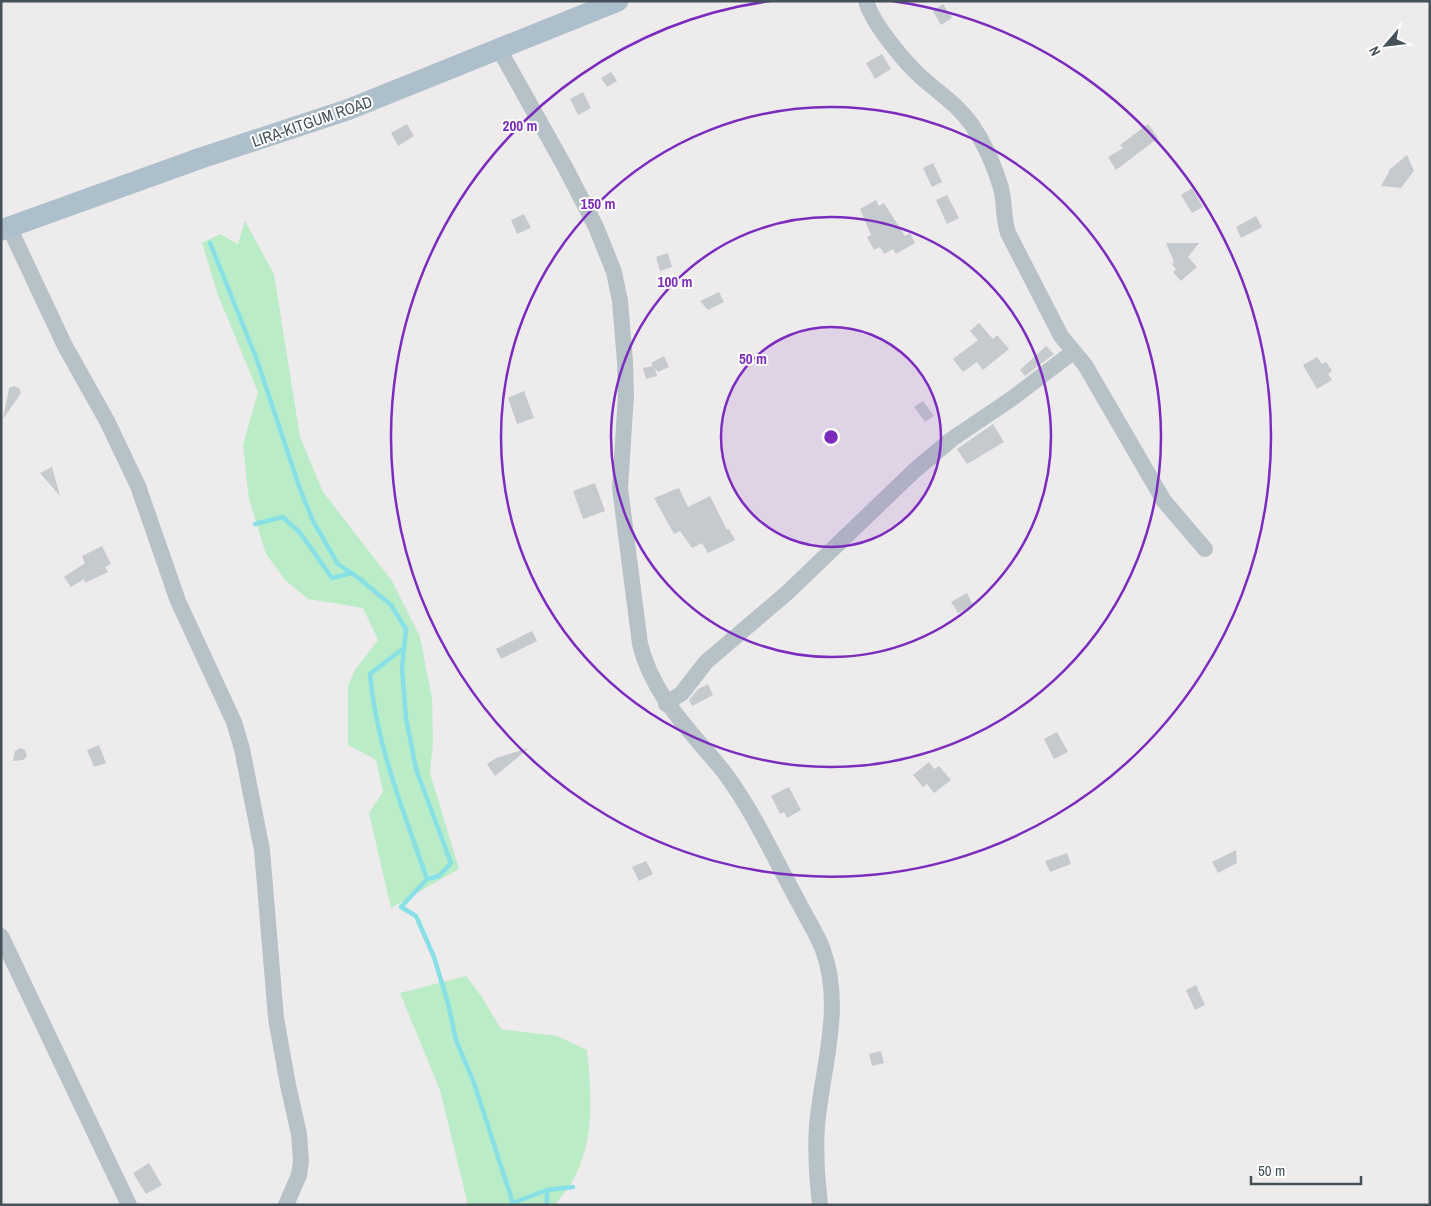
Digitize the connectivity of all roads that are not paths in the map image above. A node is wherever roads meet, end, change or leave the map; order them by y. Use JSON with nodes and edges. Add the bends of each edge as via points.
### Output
{"nodes":[{"id":1,"x":618,"y":1,"type":"edge"},
{"id":2,"x":866,"y":1,"type":"edge"},
{"id":3,"x":499,"y":49,"type":"junction"},
{"id":4,"x":5,"y":228,"type":"edge"},
{"id":5,"x":1073,"y":352,"type":"junction"},
{"id":6,"x":1205,"y":549,"type":"dead end"},
{"id":7,"x":666,"y":704,"type":"junction"},
{"id":8,"x":1,"y":936,"type":"edge"},
{"id":9,"x":129,"y":1205,"type":"edge"},
{"id":10,"x":286,"y":1205,"type":"edge"},
{"id":11,"x":820,"y":1205,"type":"edge"}],
"edges":[{"from":1,"to":3,"type":"main road","name":"LIRA-KITGUM ROAD"},
{"from":2,"to":5,"type":"street","via":[[878,26],[927,82],[953,101],[985,147],[1001,188],[1008,233],[1061,336]]},
{"from":3,"to":4,"type":"main road","name":"LIRA-KITGUM ROAD","via":[[347,110]]},
{"from":3,"to":7,"type":"street","via":[[596,227],[614,272],[625,362],[621,503],[640,644],[650,676]]},
{"from":4,"to":10,"type":"street","via":[[138,486],[178,601],[234,722],[242,749],[262,850],[276,1018],[299,1134],[299,1175]]},
{"from":5,"to":6,"type":"street","via":[[1085,365],[1164,500]]},
{"from":5,"to":7,"type":"street","via":[[952,439],[915,470],[788,592],[706,662],[682,693]]},
{"from":7,"to":11,"type":"street","via":[[733,786],[785,875],[823,949],[830,979],[832,1028],[816,1135]]},
{"from":8,"to":9,"type":"street"}]}
